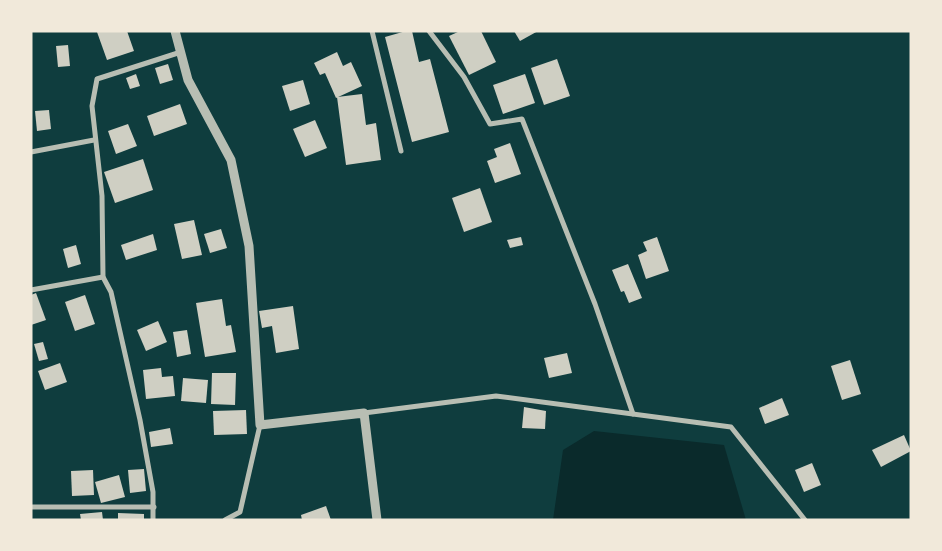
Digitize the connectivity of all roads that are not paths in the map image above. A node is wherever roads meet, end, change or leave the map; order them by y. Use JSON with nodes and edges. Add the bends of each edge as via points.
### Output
{"nodes":[{"id":1,"x":175,"y":31,"type":"edge"},
{"id":2,"x":372,"y":31,"type":"edge"},
{"id":3,"x":428,"y":31,"type":"edge"},
{"id":4,"x":181,"y":52,"type":"junction"},
{"id":5,"x":94,"y":140,"type":"junction"},
{"id":6,"x":401,"y":151,"type":"dead end"},
{"id":7,"x":31,"y":152,"type":"edge"},
{"id":8,"x":102,"y":277,"type":"junction"},
{"id":9,"x":31,"y":290,"type":"edge"},
{"id":10,"x":364,"y":414,"type":"junction"},
{"id":11,"x":633,"y":414,"type":"junction"},
{"id":12,"x":260,"y":425,"type":"junction"},
{"id":13,"x":31,"y":507,"type":"edge"},
{"id":14,"x":154,"y":507,"type":"junction"},
{"id":15,"x":153,"y":520,"type":"edge"},
{"id":16,"x":226,"y":520,"type":"edge"},
{"id":17,"x":378,"y":520,"type":"edge"},
{"id":18,"x":805,"y":520,"type":"edge"}],
"edges":[{"from":1,"to":4,"type":"street"},
{"from":2,"to":6,"type":"street"},
{"from":3,"to":11,"type":"street","via":[[464,77],[490,124],[522,119],[595,304]]},
{"from":4,"to":5,"type":"street","via":[[97,79],[92,106]]},
{"from":4,"to":12,"type":"street","via":[[188,80],[231,160],[249,246]]},
{"from":5,"to":7,"type":"street"},
{"from":5,"to":8,"type":"street","via":[[102,196]]},
{"from":8,"to":9,"type":"street"},
{"from":8,"to":14,"type":"street","via":[[112,292],[138,411]]},
{"from":10,"to":11,"type":"street","via":[[496,396]]},
{"from":10,"to":12,"type":"street"},
{"from":10,"to":17,"type":"street"},
{"from":11,"to":18,"type":"street","via":[[731,427]]},
{"from":12,"to":16,"type":"street","via":[[240,512]]},
{"from":13,"to":14,"type":"street"},
{"from":14,"to":15,"type":"street"}]}
